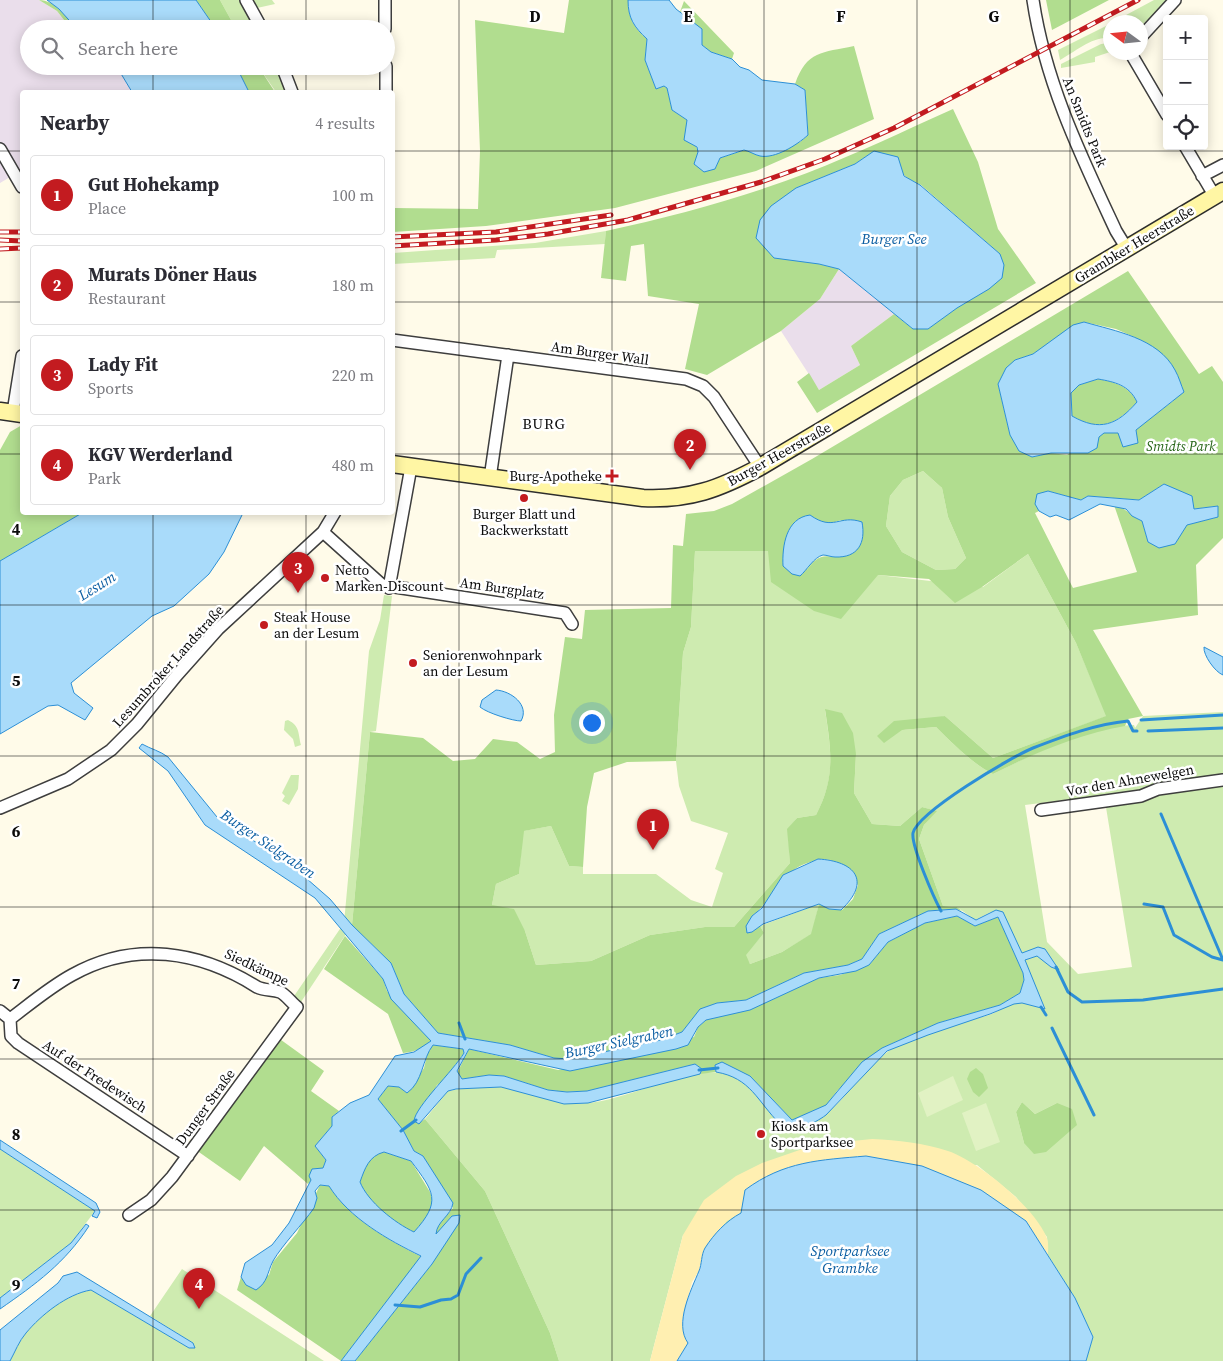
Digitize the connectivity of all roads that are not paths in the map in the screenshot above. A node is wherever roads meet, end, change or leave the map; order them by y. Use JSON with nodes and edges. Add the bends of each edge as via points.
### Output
{"nodes":[{"id":1,"x":246,"y":0,"type":"edge"},
{"id":2,"x":385,"y":0,"type":"edge"},
{"id":3,"x":1034,"y":0,"type":"edge"},
{"id":4,"x":1175,"y":0,"type":"edge"},
{"id":5,"x":257,"y":20,"type":"edge"},
{"id":6,"x":385,"y":20,"type":"edge"},
{"id":7,"x":1148,"y":29,"type":"edge"},
{"id":8,"x":1135,"y":60,"type":"edge"},
{"id":9,"x":285,"y":75,"type":"edge"},
{"id":10,"x":386,"y":75,"type":"edge"},
{"id":11,"x":291,"y":90,"type":"edge"},
{"id":12,"x":386,"y":90,"type":"edge"},
{"id":13,"x":1163,"y":108,"type":"edge"},
{"id":14,"x":0,"y":149,"type":"edge"},
{"id":15,"x":1187,"y":150,"type":"edge"},
{"id":16,"x":1223,"y":165,"type":"edge"},
{"id":17,"x":1202,"y":176,"type":"junction"},
{"id":18,"x":20,"y":184,"type":"edge"},
{"id":19,"x":1219,"y":193,"type":"edge"},
{"id":20,"x":1127,"y":248,"type":"junction"},
{"id":21,"x":1045,"y":298,"type":"joint"},
{"id":22,"x":395,"y":340,"type":"edge"},
{"id":23,"x":508,"y":356,"type":"junction"},
{"id":24,"x":20,"y":367,"type":"edge"},
{"id":25,"x":12,"y":412,"type":"edge"},
{"id":26,"x":395,"y":464,"type":"edge"},
{"id":27,"x":411,"y":467,"type":"junction"},
{"id":28,"x":760,"y":467,"type":"junction"},
{"id":29,"x":490,"y":478,"type":"junction"},
{"id":30,"x":333,"y":515,"type":"edge"},
{"id":31,"x":323,"y":532,"type":"junction"},
{"id":32,"x":390,"y":588,"type":"junction"},
{"id":33,"x":572,"y":624,"type":"dead end"},
{"id":34,"x":1223,"y":780,"type":"edge"},
{"id":35,"x":0,"y":808,"type":"edge"},
{"id":36,"x":1041,"y":810,"type":"dead end"},
{"id":37,"x":297,"y":1007,"type":"joint"},
{"id":38,"x":0,"y":1011,"type":"edge"},
{"id":39,"x":10,"y":1019,"type":"junction"},
{"id":40,"x":188,"y":1156,"type":"junction"},
{"id":41,"x":129,"y":1215,"type":"dead end"}],
"edges":[{"from":1,"to":5,"type":"street"},
{"from":2,"to":6,"type":"street"},
{"from":3,"to":20,"type":"street","name":"An Smidts Park","via":[[1044,54],[1060,104],[1108,215]]},
{"from":4,"to":7,"type":"street"},
{"from":8,"to":13,"type":"street"},
{"from":9,"to":11,"type":"street"},
{"from":10,"to":12,"type":"street"},
{"from":14,"to":18,"type":"street"},
{"from":15,"to":17,"type":"street"},
{"from":16,"to":17,"type":"street"},
{"from":17,"to":19,"type":"street"},
{"from":19,"to":20,"type":"main road","name":"Grambker Heerstraße"},
{"from":20,"to":21,"type":"main road","name":"Grambker Heerstraße"},
{"from":21,"to":28,"type":"main road","name":"Burger Heerstraße"},
{"from":22,"to":23,"type":"street","name":"Am Burger Wall"},
{"from":23,"to":28,"type":"street","name":"Am Burger Wall","via":[[686,379],[703,386],[714,397]]},
{"from":23,"to":29,"type":"street"},
{"from":24,"to":25,"type":"street"},
{"from":26,"to":27,"type":"main road","name":"Burger Heerstraße"},
{"from":27,"to":29,"type":"main road","name":"Burger Heerstraße"},
{"from":27,"to":32,"type":"street"},
{"from":28,"to":29,"type":"main road","name":"Burger Heerstraße","via":[[700,495],[664,499]]},
{"from":30,"to":31,"type":"street","name":"Lesumbroker Landstraße"},
{"from":31,"to":32,"type":"street","name":"Am Burgplatz","via":[[382,586]]},
{"from":31,"to":35,"type":"street","name":"Lesumbroker Landstraße","via":[[218,629],[111,750],[68,780]]},
{"from":32,"to":33,"type":"street","name":"Am Burgplatz","via":[[565,613]]},
{"from":34,"to":36,"type":"street","name":"Vor den Ahnewelgen"},
{"from":37,"to":39,"type":"street","name":"Siedkämpe","via":[[280,992],[262,990],[234,972],[210,963],[168,954],[140,954],[113,958],[83,969]]},
{"from":37,"to":40,"type":"street","name":"Dunger Straße"},
{"from":38,"to":39,"type":"street"},
{"from":39,"to":40,"type":"street","name":"Auf der Fredewisch","via":[[11,1036],[18,1042]]},
{"from":40,"to":41,"type":"street","name":"Dunger Straße","via":[[151,1200]]}]}
